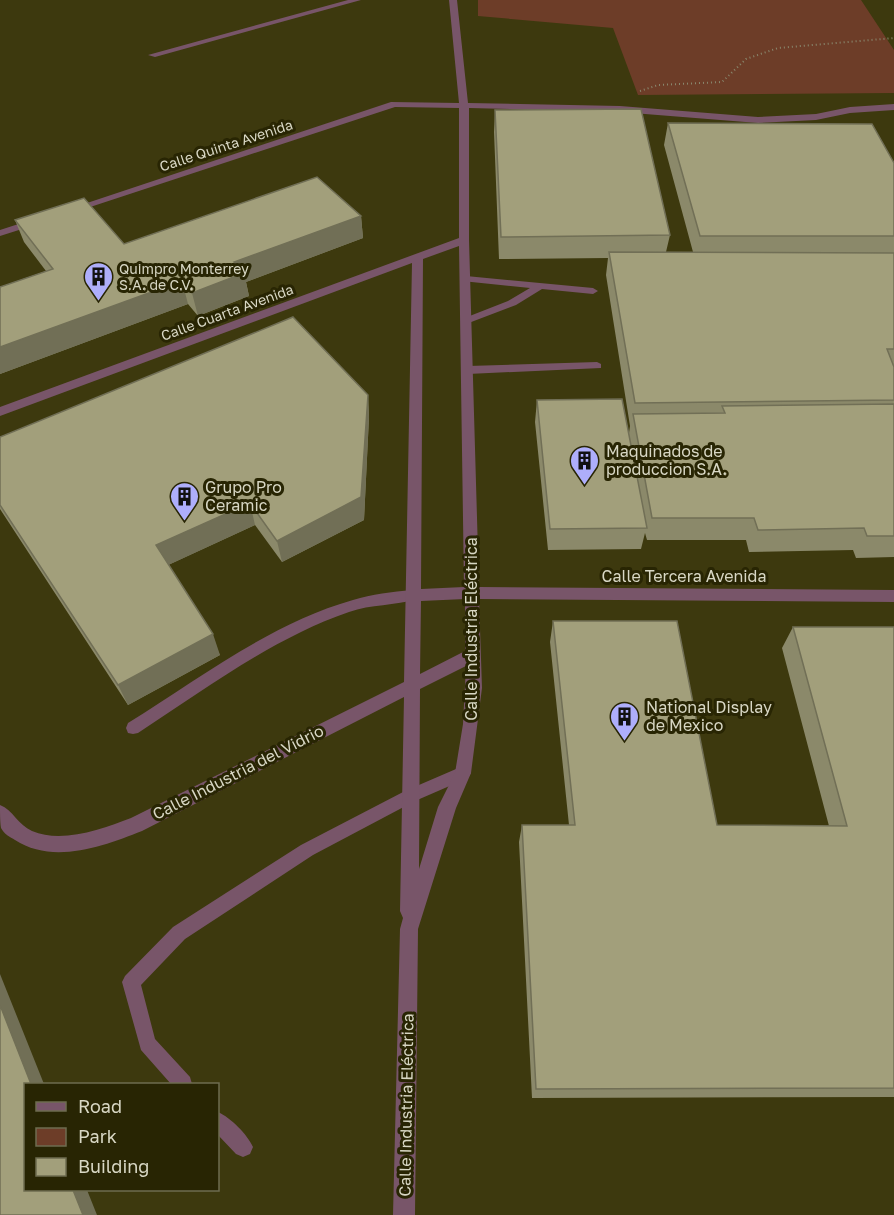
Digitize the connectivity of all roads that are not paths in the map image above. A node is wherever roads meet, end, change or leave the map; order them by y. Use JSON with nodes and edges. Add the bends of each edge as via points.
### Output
{"nodes":[{"id":1,"x":357,"y":0,"type":"edge"},
{"id":2,"x":453,"y":0,"type":"edge"},
{"id":3,"x":152,"y":55,"type":"dead end"},
{"id":4,"x":464,"y":105,"type":"junction"},
{"id":5,"x":894,"y":107,"type":"edge"},
{"id":6,"x":56,"y":215,"type":"edge"},
{"id":7,"x":45,"y":218,"type":"edge"},
{"id":8,"x":0,"y":233,"type":"edge"},
{"id":9,"x":464,"y":240,"type":"junction"},
{"id":10,"x":418,"y":257,"type":"junction"},
{"id":11,"x":466,"y":279,"type":"junction"},
{"id":12,"x":542,"y":285,"type":"junction"},
{"id":13,"x":593,"y":291,"type":"dead end"},
{"id":14,"x":466,"y":321,"type":"junction"},
{"id":15,"x":597,"y":366,"type":"dead end"},
{"id":16,"x":468,"y":370,"type":"junction"},
{"id":17,"x":0,"y":412,"type":"edge"},
{"id":18,"x":473,"y":593,"type":"junction"},
{"id":19,"x":412,"y":595,"type":"junction"},
{"id":20,"x":894,"y":596,"type":"edge"},
{"id":21,"x":474,"y":654,"type":"junction"},
{"id":22,"x":411,"y":684,"type":"junction"},
{"id":23,"x":133,"y":728,"type":"dead end"},
{"id":24,"x":463,"y":773,"type":"junction"},
{"id":25,"x":410,"y":796,"type":"junction"},
{"id":26,"x":0,"y":813,"type":"edge"},
{"id":27,"x":409,"y":929,"type":"junction"},
{"id":28,"x":182,"y":1083,"type":"edge"},
{"id":29,"x":219,"y":1123,"type":"edge"},
{"id":30,"x":243,"y":1147,"type":"dead end"},
{"id":31,"x":404,"y":1215,"type":"edge"}],
"edges":[{"from":1,"to":3,"type":"street"},
{"from":2,"to":4,"type":"street","name":"Calle Industria Eléctrica"},
{"from":4,"to":5,"type":"street","name":"Calle Quinta Avenida","via":[[759,120]]},
{"from":4,"to":6,"type":"street","name":"Calle Quinta Avenida","via":[[393,104]]},
{"from":4,"to":9,"type":"street","name":"Calle Industria Eléctrica"},
{"from":7,"to":8,"type":"street"},
{"from":9,"to":10,"type":"street","name":"Calle Cuarta Avenida"},
{"from":9,"to":11,"type":"street","name":"Calle Industria Eléctrica"},
{"from":10,"to":17,"type":"street","name":"Calle Cuarta Avenida"},
{"from":10,"to":19,"type":"street"},
{"from":11,"to":12,"type":"lane"},
{"from":11,"to":14,"type":"street","name":"Calle Industria Eléctrica"},
{"from":12,"to":13,"type":"lane"},
{"from":12,"to":14,"type":"lane","via":[[512,303]]},
{"from":14,"to":16,"type":"street","name":"Calle Industria Eléctrica"},
{"from":15,"to":16,"type":"lane"},
{"from":16,"to":18,"type":"street","name":"Calle Industria Eléctrica"},
{"from":18,"to":19,"type":"street","name":"Calle Tercera Avenida"},
{"from":18,"to":20,"type":"street","name":"Calle Tercera Avenida"},
{"from":18,"to":21,"type":"street","name":"Calle Industria Eléctrica"},
{"from":19,"to":22,"type":"street"},
{"from":19,"to":23,"type":"lane","via":[[337,610],[276,639]]},
{"from":21,"to":22,"type":"street","name":"Calle Industria del Vidrio"},
{"from":21,"to":24,"type":"street","name":"Calle Industria Eléctrica","via":[[471,724]]},
{"from":22,"to":25,"type":"street"},
{"from":22,"to":26,"type":"street","name":"Calle Industria del Vidrio","via":[[136,825],[99,839],[70,843],[32,840],[16,831]]},
{"from":24,"to":25,"type":"lane"},
{"from":24,"to":27,"type":"street","name":"Calle Industria Eléctrica","via":[[447,807]]},
{"from":25,"to":27,"type":"street"},
{"from":25,"to":28,"type":"lane","via":[[307,850],[179,933],[131,982],[147,1044]]},
{"from":27,"to":31,"type":"street","name":"Calle Industria Eléctrica"},
{"from":29,"to":30,"type":"lane"}]}
